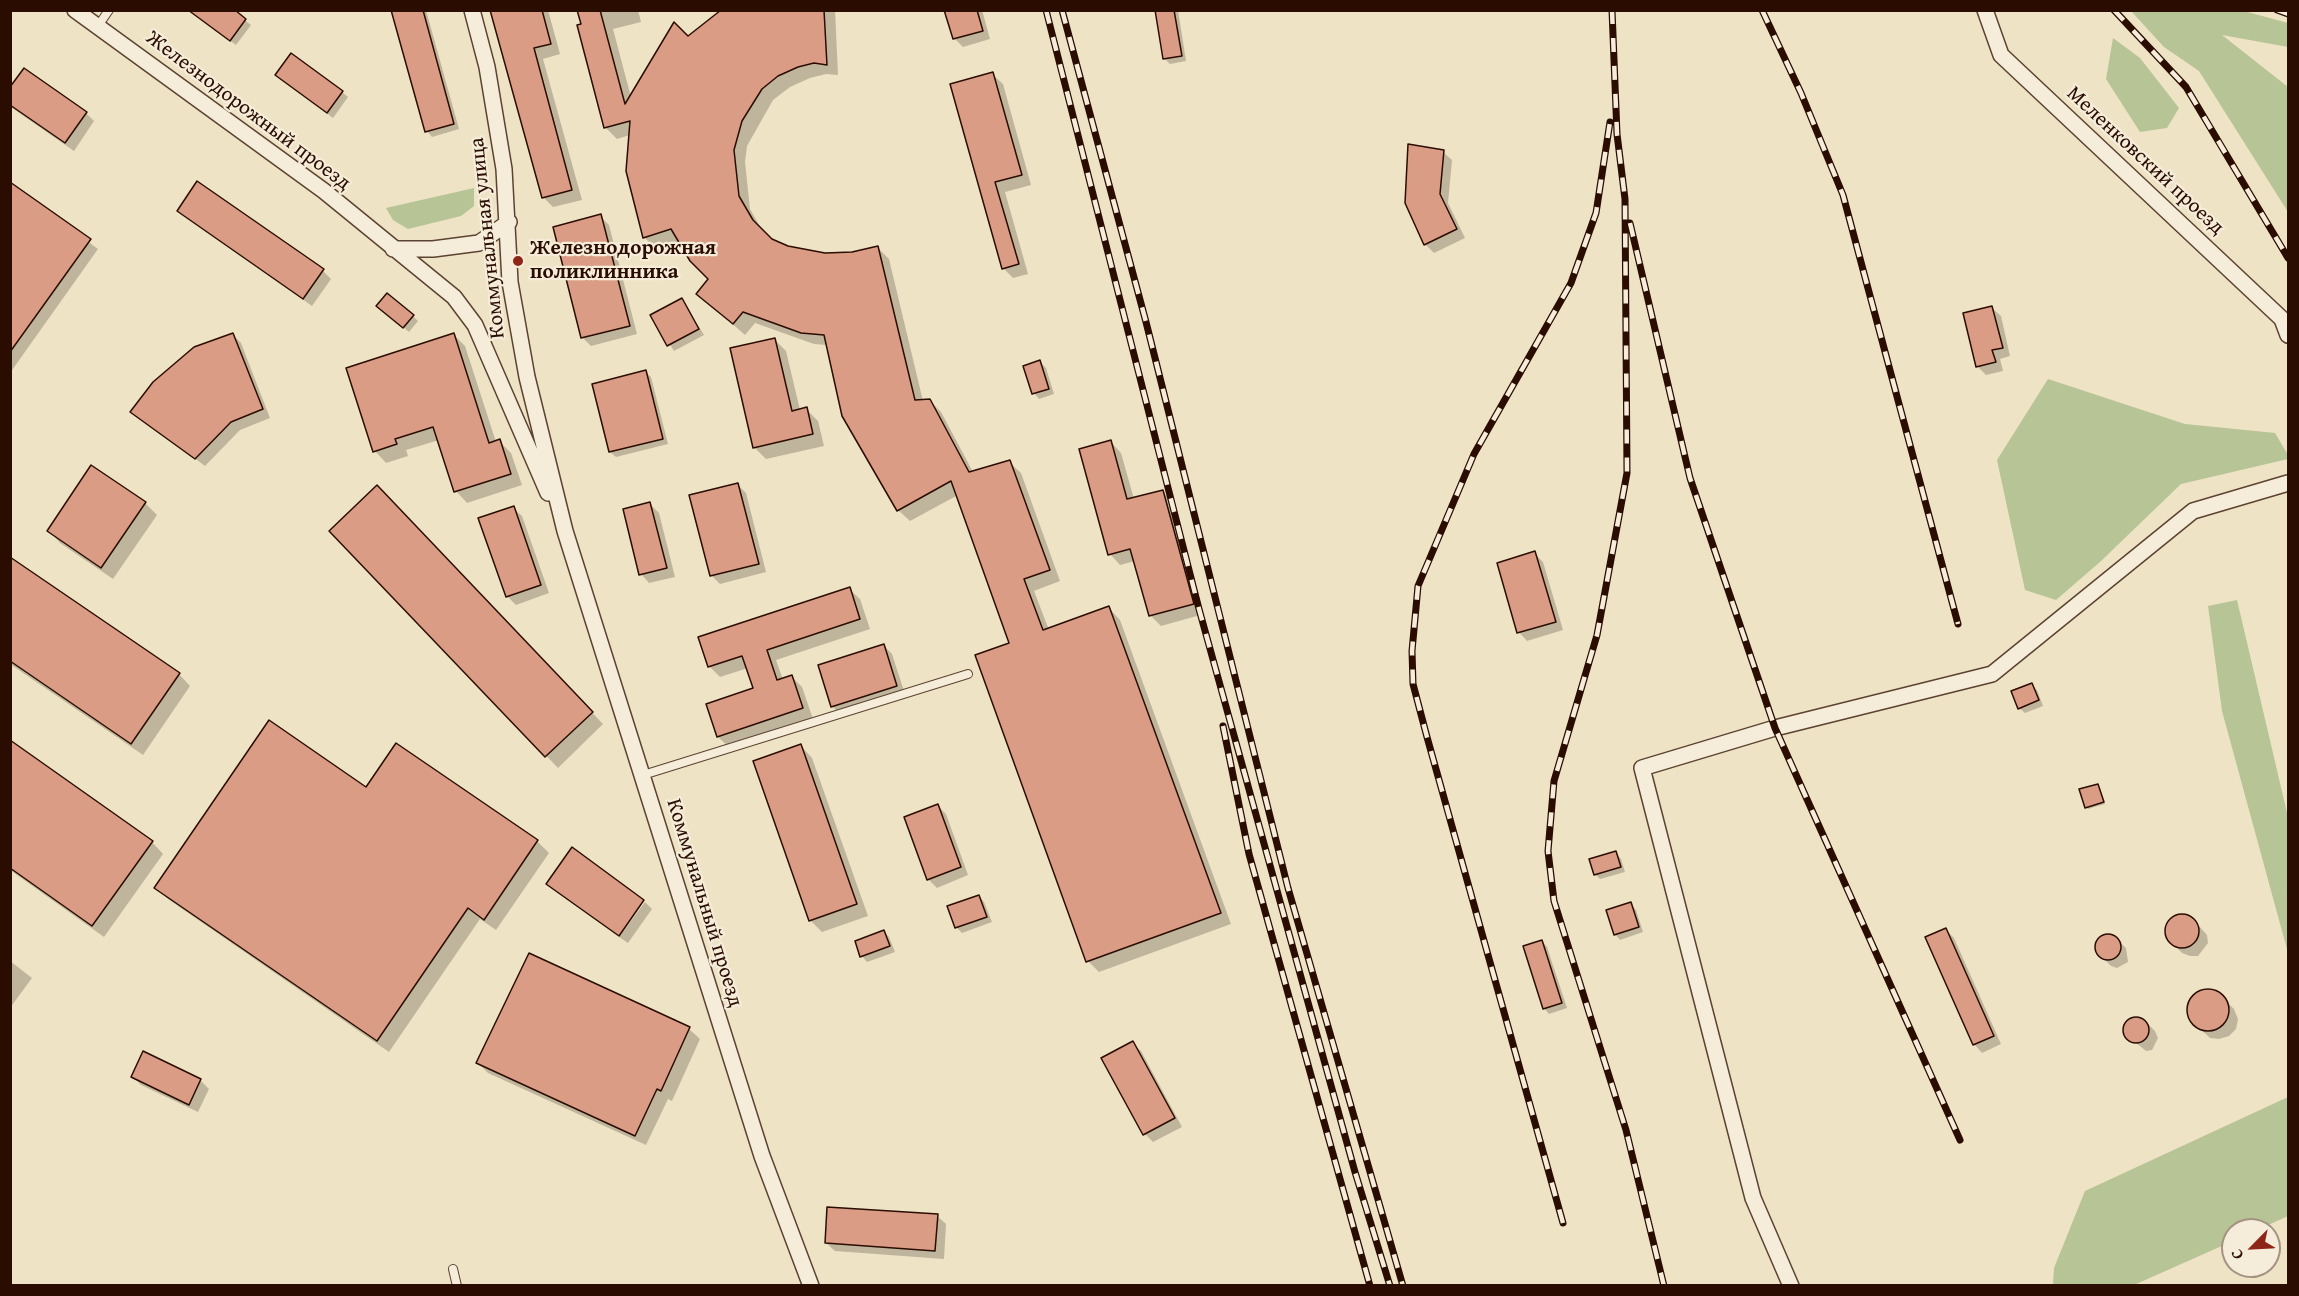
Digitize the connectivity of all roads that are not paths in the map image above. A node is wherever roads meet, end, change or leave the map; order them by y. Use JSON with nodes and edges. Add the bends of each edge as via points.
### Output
{"nodes":[{"id":1,"x":75,"y":10,"type":"edge"},
{"id":2,"x":109,"y":10,"type":"edge"},
{"id":3,"x":472,"y":10,"type":"edge"},
{"id":4,"x":1985,"y":10,"type":"edge"},
{"id":5,"x":98,"y":26,"type":"junction"},
{"id":6,"x":509,"y":222,"type":"junction"},
{"id":7,"x":393,"y":249,"type":"junction"},
{"id":8,"x":2289,"y":335,"type":"edge"},
{"id":9,"x":2289,"y":483,"type":"edge"},
{"id":10,"x":565,"y":531,"type":"junction"},
{"id":11,"x":968,"y":674,"type":"dead end"},
{"id":12,"x":643,"y":775,"type":"junction"},
{"id":13,"x":453,"y":1269,"type":"dead end"},
{"id":14,"x":457,"y":1286,"type":"edge"},
{"id":15,"x":811,"y":1286,"type":"edge"},
{"id":16,"x":1791,"y":1286,"type":"edge"}],
"edges":[{"from":1,"to":5,"type":"street","name":"Железнодорожный проезд"},
{"from":2,"to":5,"type":"lane"},
{"from":3,"to":6,"type":"street","name":"Коммунальная улица","via":[[487,67]]},
{"from":4,"to":8,"type":"street","name":"Меленковский проезд","via":[[2001,55],[2283,319]]},
{"from":5,"to":7,"type":"street","name":"Железнодорожный проезд","via":[[324,191]]},
{"from":6,"to":7,"type":"street","via":[[479,243]]},
{"from":6,"to":10,"type":"street","name":"Коммунальная улица","via":[[510,282],[527,377]]},
{"from":7,"to":10,"type":"street","name":"Железнодорожный проезд","via":[[454,297],[475,325]]},
{"from":9,"to":16,"type":"street","via":[[2193,511],[1992,674],[1775,728],[1642,768],[1753,1198]]},
{"from":10,"to":12,"type":"street","name":"Коммунальный проезд"},
{"from":11,"to":12,"type":"lane"},
{"from":12,"to":15,"type":"street","name":"Коммунальный проезд","via":[[762,1156]]},
{"from":13,"to":14,"type":"lane"}]}
